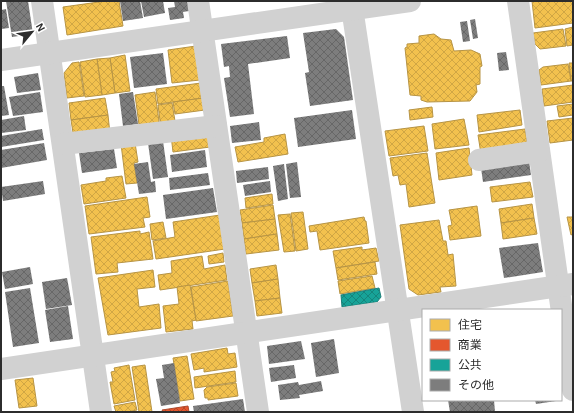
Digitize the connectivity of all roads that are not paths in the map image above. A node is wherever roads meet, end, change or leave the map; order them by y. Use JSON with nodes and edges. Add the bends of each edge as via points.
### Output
{"nodes":[{"id":1,"x":42,"y":1,"type":"edge"},
{"id":2,"x":198,"y":1,"type":"edge"},
{"id":3,"x":410,"y":1,"type":"edge"},
{"id":4,"x":518,"y":1,"type":"edge"},
{"id":5,"x":352,"y":5,"type":"edge"},
{"id":6,"x":202,"y":31,"type":"junction"},
{"id":7,"x":49,"y":53,"type":"junction"},
{"id":8,"x":1,"y":60,"type":"edge"},
{"id":9,"x":216,"y":126,"type":"junction"},
{"id":10,"x":62,"y":144,"type":"junction"},
{"id":11,"x":539,"y":151,"type":"junction"},
{"id":12,"x":479,"y":160,"type":"dead end"},
{"id":13,"x":566,"y":285,"type":"edge"},
{"id":14,"x":398,"y":311,"type":"junction"},
{"id":15,"x":247,"y":333,"type":"junction"},
{"id":16,"x":94,"y":355,"type":"junction"},
{"id":17,"x":1,"y":368,"type":"edge"},
{"id":18,"x":573,"y":390,"type":"edge"},
{"id":19,"x":101,"y":412,"type":"edge"},
{"id":20,"x":258,"y":412,"type":"edge"},
{"id":21,"x":413,"y":412,"type":"edge"}],
"edges":[{"from":1,"to":7,"type":"street"},
{"from":2,"to":6,"type":"street"},
{"from":3,"to":5,"type":"street"},
{"from":4,"to":11,"type":"street"},
{"from":5,"to":6,"type":"street"},
{"from":5,"to":14,"type":"street"},
{"from":6,"to":7,"type":"street"},
{"from":6,"to":9,"type":"street"},
{"from":7,"to":8,"type":"street"},
{"from":7,"to":10,"type":"street"},
{"from":9,"to":10,"type":"street"},
{"from":9,"to":15,"type":"street"},
{"from":10,"to":16,"type":"street"},
{"from":11,"to":12,"type":"street"},
{"from":11,"to":13,"type":"street"},
{"from":13,"to":14,"type":"street"},
{"from":13,"to":18,"type":"street"},
{"from":14,"to":15,"type":"street"},
{"from":14,"to":21,"type":"street"},
{"from":15,"to":16,"type":"street"},
{"from":15,"to":20,"type":"street"},
{"from":16,"to":17,"type":"street"},
{"from":16,"to":19,"type":"street"}]}
